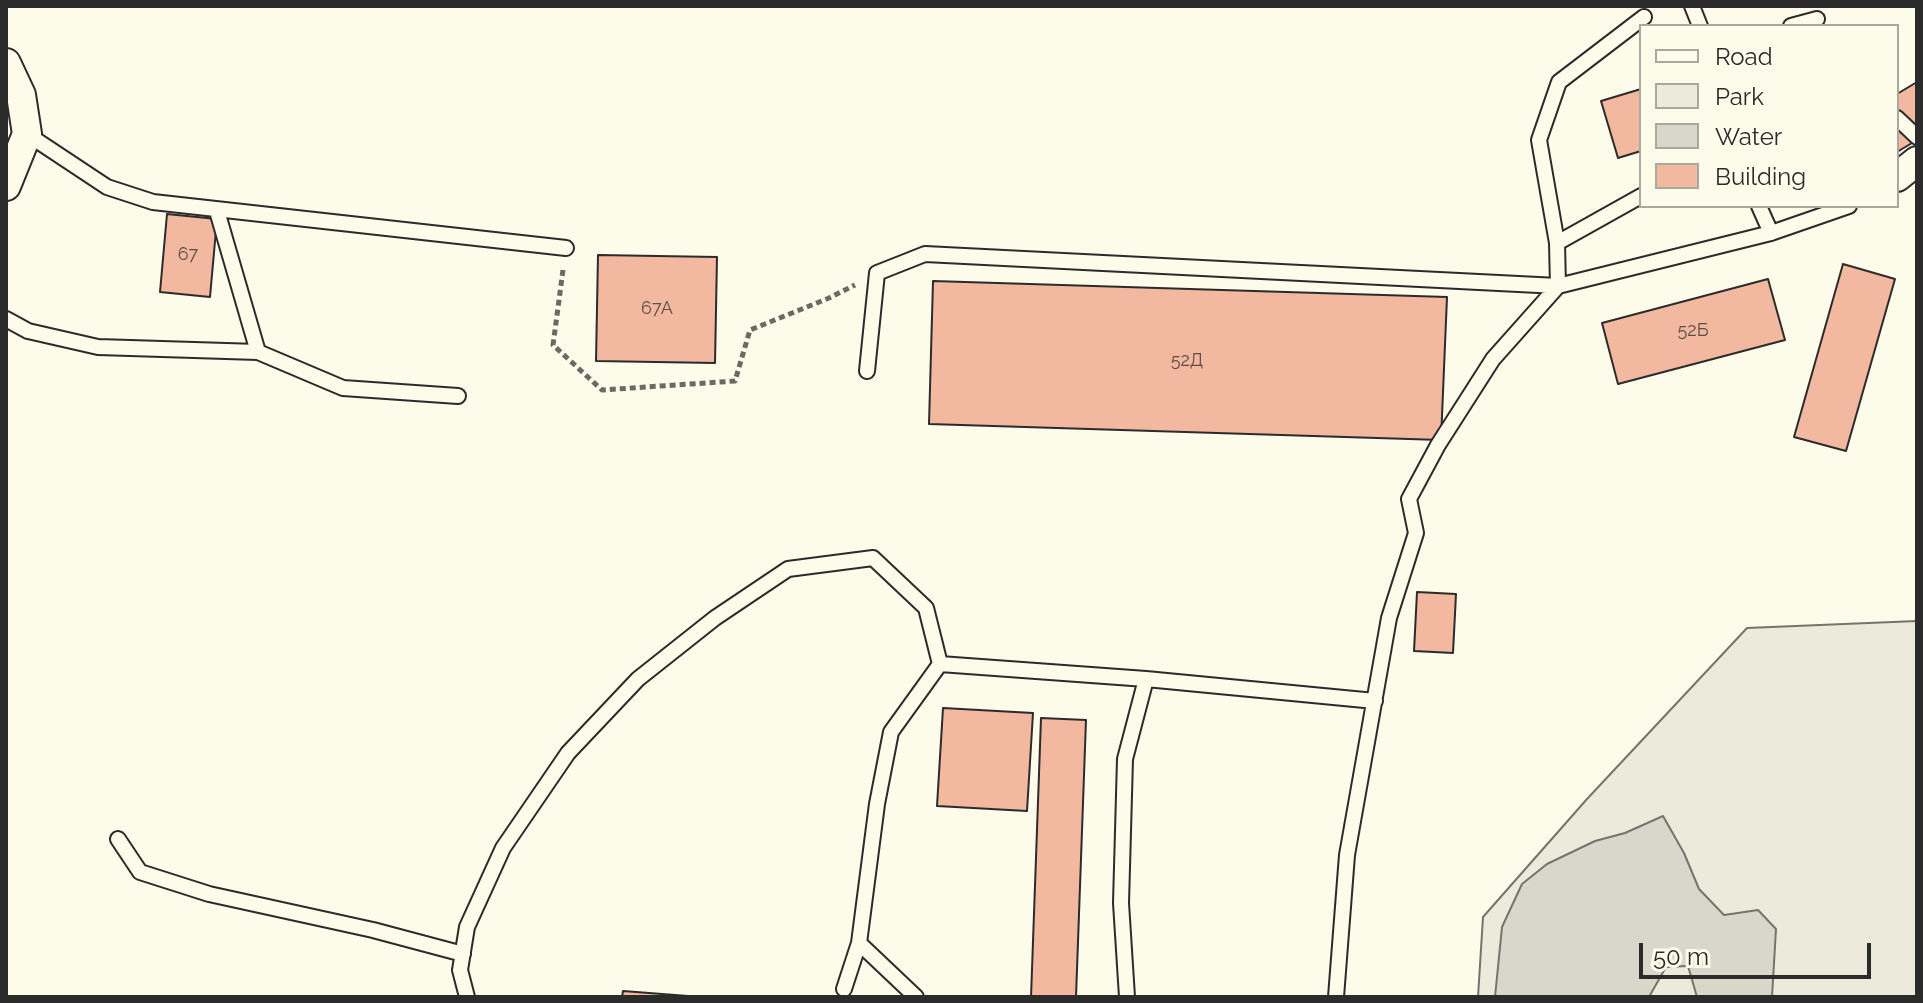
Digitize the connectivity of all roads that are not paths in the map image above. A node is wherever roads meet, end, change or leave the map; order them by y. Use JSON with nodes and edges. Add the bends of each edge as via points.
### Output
{"nodes":[{"id":1,"x":1809,"y":6,"type":"edge"},
{"id":2,"x":1644,"y":17,"type":"dead end"},
{"id":3,"x":1819,"y":23,"type":"edge"},
{"id":4,"x":6,"y":63,"type":"edge"},
{"id":5,"x":1899,"y":120,"type":"edge"},
{"id":6,"x":27,"y":134,"type":"junction"},
{"id":7,"x":1917,"y":137,"type":"edge"},
{"id":8,"x":1917,"y":161,"type":"edge"},
{"id":9,"x":1899,"y":175,"type":"edge"},
{"id":10,"x":6,"y":186,"type":"edge"},
{"id":11,"x":1639,"y":197,"type":"edge"},
{"id":12,"x":1760,"y":208,"type":"edge"},
{"id":13,"x":1843,"y":208,"type":"edge"},
{"id":14,"x":217,"y":211,"type":"junction"},
{"id":15,"x":1771,"y":233,"type":"junction"},
{"id":16,"x":1557,"y":243,"type":"junction"},
{"id":17,"x":566,"y":248,"type":"road end"},
{"id":18,"x":1558,"y":286,"type":"junction"},
{"id":19,"x":6,"y":319,"type":"edge"},
{"id":20,"x":258,"y":352,"type":"junction"},
{"id":21,"x":867,"y":371,"type":"dead end"},
{"id":22,"x":458,"y":396,"type":"dead end"},
{"id":23,"x":940,"y":664,"type":"junction"},
{"id":24,"x":1146,"y":679,"type":"junction"},
{"id":25,"x":1375,"y":701,"type":"junction"},
{"id":26,"x":118,"y":839,"type":"dead end"},
{"id":27,"x":859,"y":943,"type":"junction"},
{"id":28,"x":463,"y":954,"type":"junction"},
{"id":29,"x":844,"y":989,"type":"dead end"},
{"id":30,"x":467,"y":997,"type":"edge"},
{"id":31,"x":916,"y":997,"type":"edge"},
{"id":32,"x":1127,"y":997,"type":"edge"},
{"id":33,"x":1336,"y":997,"type":"edge"}],
"edges":[{"from":1,"to":3,"type":"lane"},
{"from":2,"to":16,"type":"lane","via":[[1559,82],[1539,140]]},
{"from":4,"to":6,"type":"street","via":[[21,95]]},
{"from":5,"to":7,"type":"lane"},
{"from":6,"to":10,"type":"street"},
{"from":6,"to":14,"type":"lane","via":[[107,187],[153,202]]},
{"from":8,"to":9,"type":"street"},
{"from":11,"to":16,"type":"lane"},
{"from":12,"to":15,"type":"lane"},
{"from":13,"to":15,"type":"lane"},
{"from":14,"to":17,"type":"lane"},
{"from":14,"to":20,"type":"lane"},
{"from":15,"to":18,"type":"lane"},
{"from":16,"to":18,"type":"lane"},
{"from":18,"to":21,"type":"lane","via":[[925,254],[877,273]]},
{"from":18,"to":25,"type":"lane","via":[[1493,359],[1409,499],[1416,533],[1389,618]]},
{"from":19,"to":20,"type":"lane","via":[[28,331],[98,347]]},
{"from":20,"to":22,"type":"lane","via":[[343,388]]},
{"from":23,"to":24,"type":"lane"},
{"from":23,"to":27,"type":"lane","via":[[891,732]]},
{"from":23,"to":28,"type":"lane","via":[[926,608],[873,558],[788,569],[638,679],[568,753],[503,848],[467,927]]},
{"from":24,"to":25,"type":"lane"},
{"from":24,"to":32,"type":"lane","via":[[1125,759],[1121,903]]},
{"from":25,"to":33,"type":"lane","via":[[1347,855]]},
{"from":26,"to":28,"type":"lane","via":[[140,872],[209,894]]},
{"from":27,"to":29,"type":"lane"},
{"from":27,"to":31,"type":"lane"},
{"from":28,"to":30,"type":"lane","via":[[460,970]]}]}
